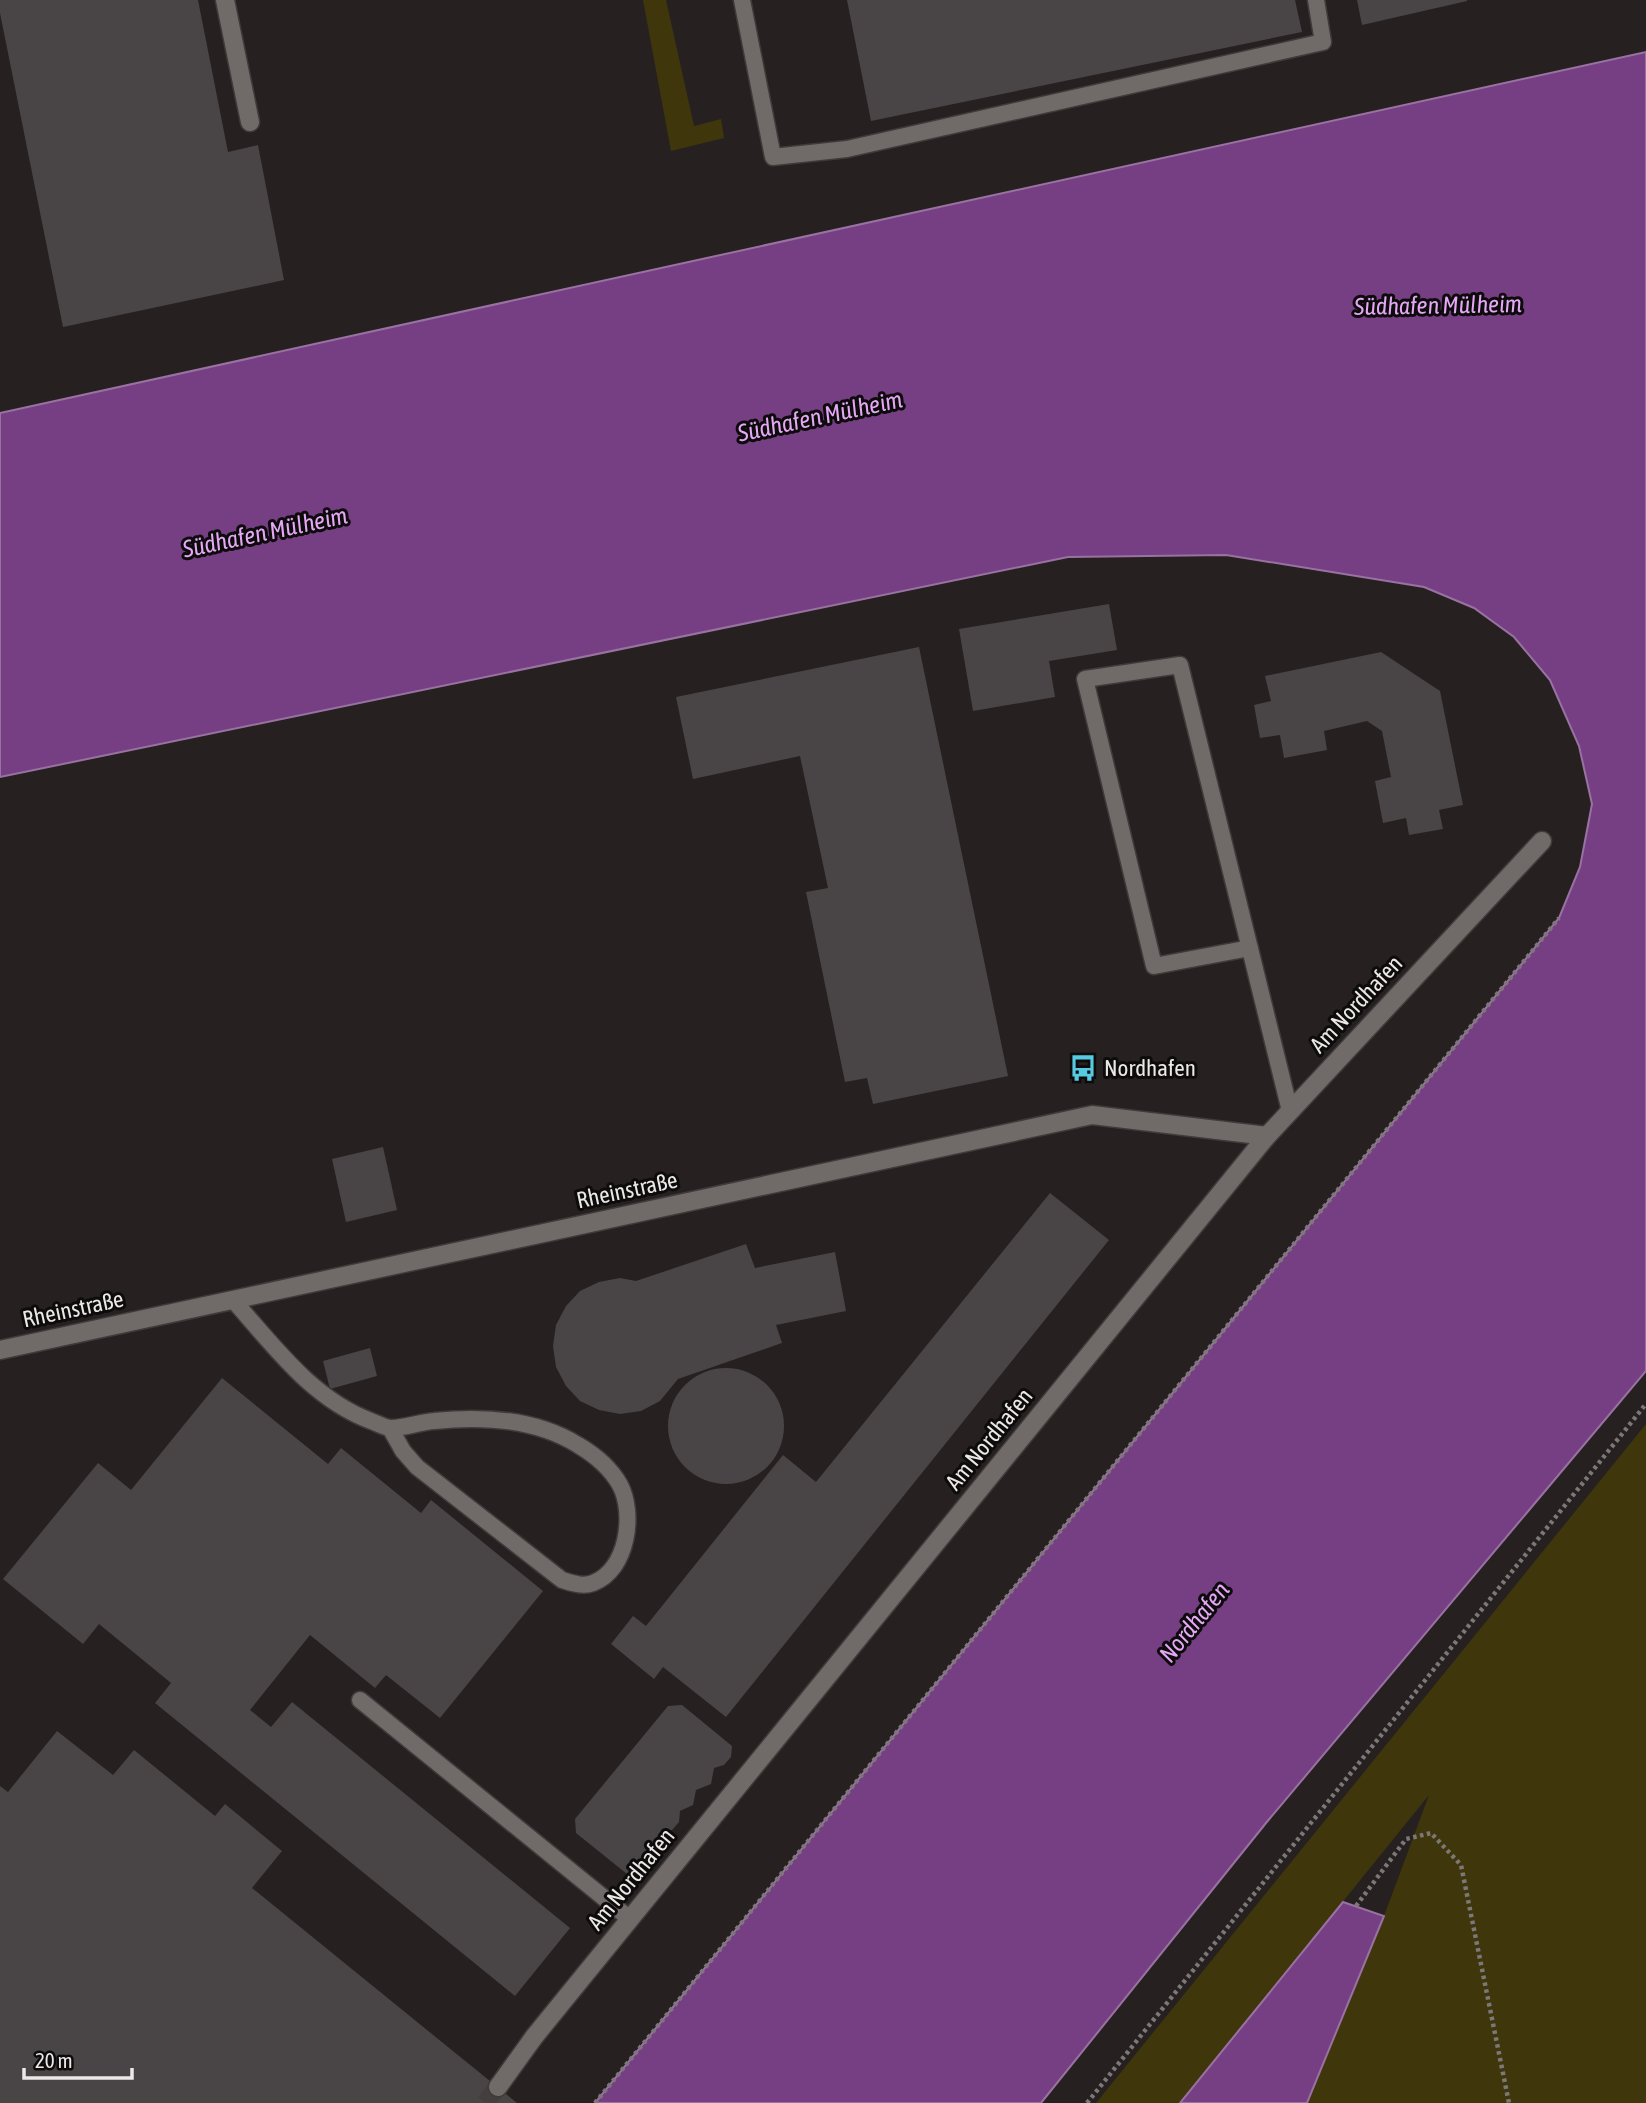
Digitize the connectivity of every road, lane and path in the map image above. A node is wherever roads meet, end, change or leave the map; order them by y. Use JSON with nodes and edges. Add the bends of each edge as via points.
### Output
{"nodes":[{"id":1,"x":225,"y":0,"type":"edge"},
{"id":2,"x":742,"y":0,"type":"edge"},
{"id":3,"x":1316,"y":0,"type":"edge"},
{"id":4,"x":250,"y":122,"type":"dead end"},
{"id":5,"x":1542,"y":841,"type":"dead end"},
{"id":6,"x":1559,"y":918,"type":"dead end"},
{"id":7,"x":1250,"y":948,"type":"junction"},
{"id":8,"x":1290,"y":1111,"type":"junction"},
{"id":9,"x":1267,"y":1136,"type":"junction"},
{"id":10,"x":233,"y":1300,"type":"junction"},
{"id":11,"x":0,"y":1350,"type":"edge"},
{"id":12,"x":1646,"y":1404,"type":"edge"},
{"id":13,"x":390,"y":1428,"type":"junction"},
{"id":14,"x":360,"y":1700,"type":"dead end"},
{"id":15,"x":1356,"y":1906,"type":"dead end"},
{"id":16,"x":630,"y":1919,"type":"junction"},
{"id":17,"x":498,"y":2087,"type":"tunnel mouth"},
{"id":18,"x":595,"y":2103,"type":"edge"},
{"id":19,"x":1087,"y":2103,"type":"edge"},
{"id":20,"x":1509,"y":2103,"type":"edge"}],
"edges":[{"from":1,"to":4,"type":"street"},
{"from":2,"to":3,"type":"lane","via":[[773,157],[847,149],[1323,42]]},
{"from":5,"to":8,"type":"street","name":"Am Nordhafen"},
{"from":6,"to":18,"type":"path"},
{"from":7,"to":7,"type":"lane","via":[[1180,665],[1085,678],[1154,967]]},
{"from":7,"to":8,"type":"lane"},
{"from":8,"to":9,"type":"street","name":"Am Nordhafen"},
{"from":9,"to":10,"type":"street","name":"Rheinstraße","via":[[1092,1115]]},
{"from":9,"to":16,"type":"street","name":"Am Nordhafen"},
{"from":10,"to":11,"type":"street","name":"Rheinstraße"},
{"from":10,"to":13,"type":"lane","via":[[323,1395],[341,1409]]},
{"from":12,"to":19,"type":"path"},
{"from":13,"to":13,"type":"lane","via":[[466,1418],[502,1419],[576,1443],[610,1469],[621,1488],[628,1524],[614,1564],[594,1583],[562,1580],[417,1466]]},
{"from":14,"to":16,"type":"lane"},
{"from":15,"to":20,"type":"path","via":[[1406,1839],[1432,1833],[1461,1865]]},
{"from":16,"to":17,"type":"street","name":"Am Nordhafen"}]}
